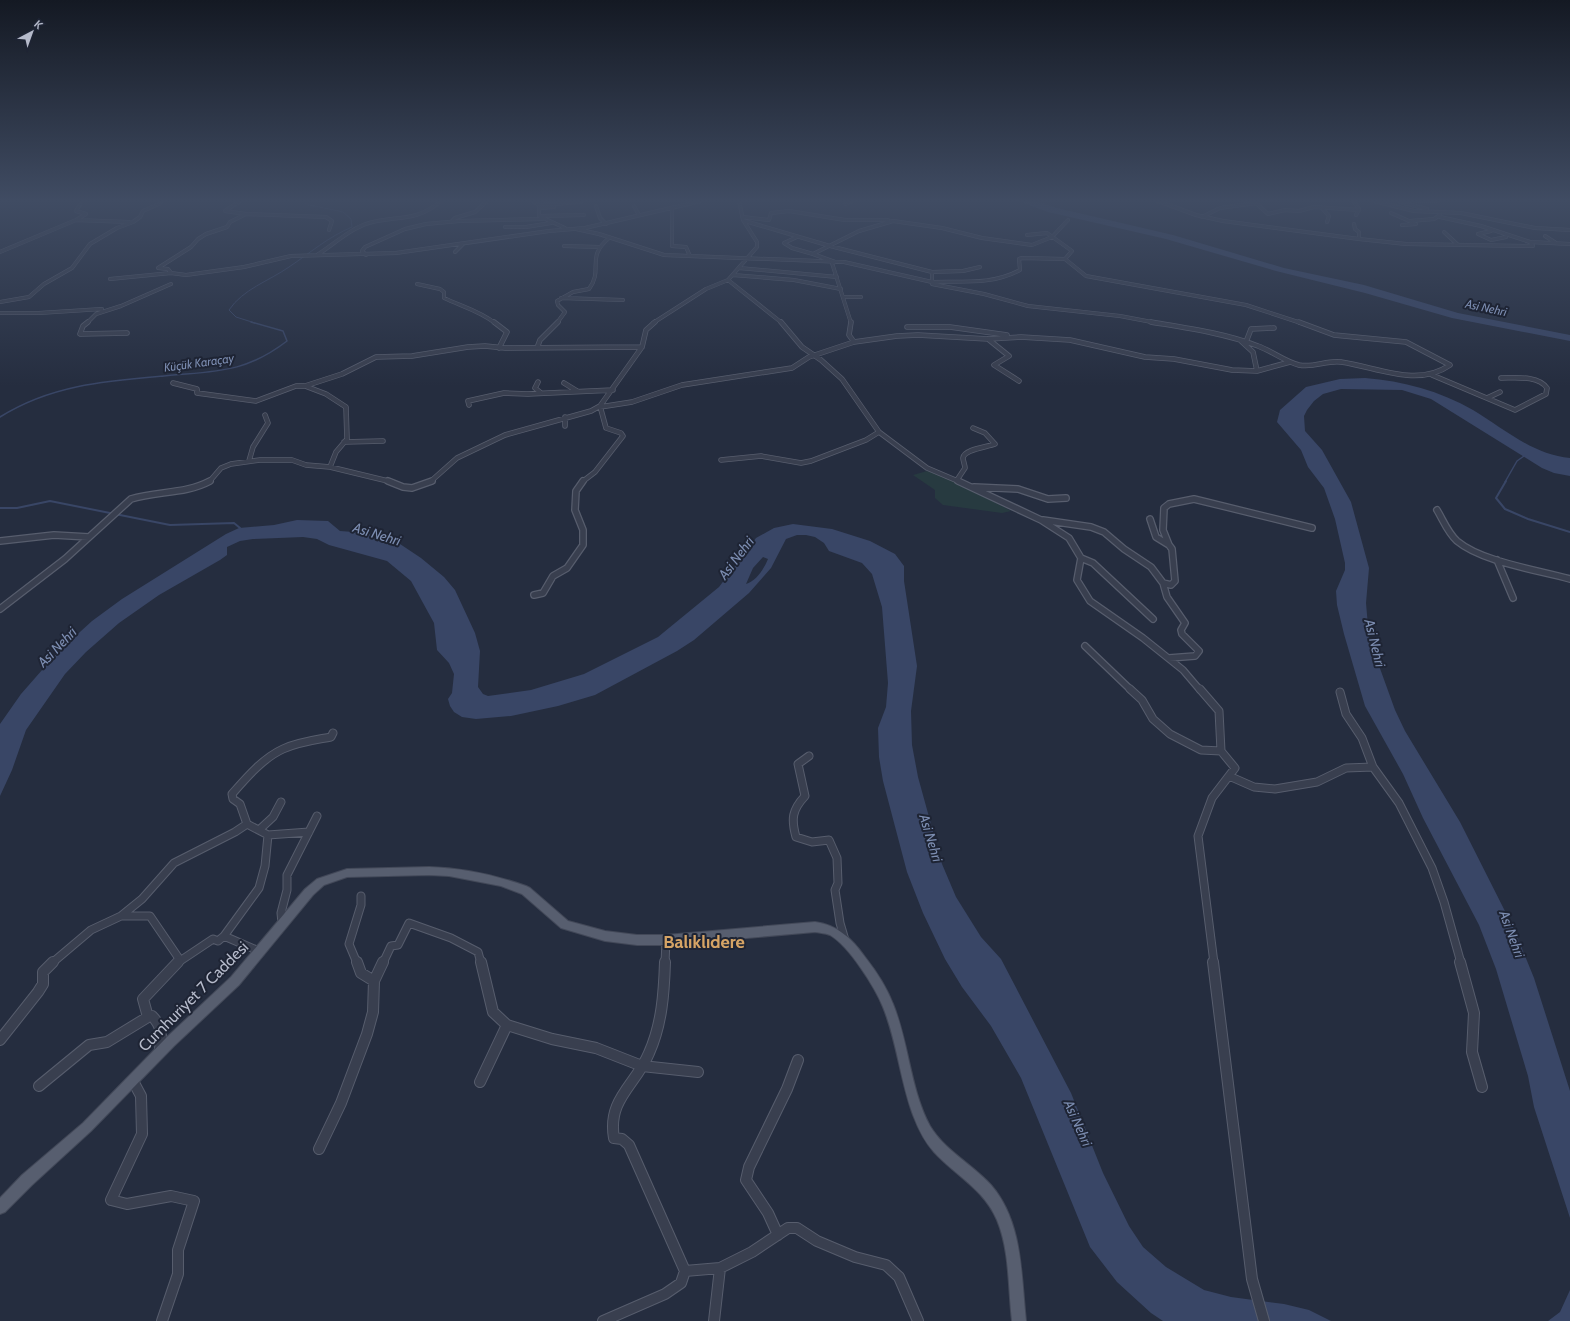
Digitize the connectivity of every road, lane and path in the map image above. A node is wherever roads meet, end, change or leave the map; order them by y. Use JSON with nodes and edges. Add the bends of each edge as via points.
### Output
{"nodes":[{"id":1,"x":76,"y":263,"type":"edge"},
{"id":2,"x":166,"y":263,"type":"edge"},
{"id":3,"x":260,"y":263,"type":"edge"},
{"id":4,"x":595,"y":263,"type":"edge"},
{"id":5,"x":743,"y":263,"type":"edge"},
{"id":6,"x":833,"y":263,"type":"edge"},
{"id":7,"x":840,"y":263,"type":"edge"},
{"id":8,"x":895,"y":263,"type":"edge"},
{"id":9,"x":1019,"y":263,"type":"edge"},
{"id":10,"x":1069,"y":263,"type":"edge"},
{"id":11,"x":980,"y":267,"type":"dead end"},
{"id":12,"x":739,"y":268,"type":"junction"},
{"id":13,"x":932,"y":272,"type":"junction"},
{"id":14,"x":171,"y":273,"type":"junction"},
{"id":15,"x":734,"y":275,"type":"junction"},
{"id":16,"x":837,"y":277,"type":"junction"},
{"id":17,"x":110,"y":278,"type":"dead end"},
{"id":18,"x":728,"y":280,"type":"junction"},
{"id":19,"x":932,"y":282,"type":"junction"},
{"id":20,"x":171,"y":284,"type":"dead end"},
{"id":21,"x":417,"y":284,"type":"dead end"},
{"id":22,"x":841,"y":289,"type":"junction"},
{"id":23,"x":844,"y":297,"type":"junction"},
{"id":24,"x":861,"y":297,"type":"dead end"},
{"id":25,"x":560,"y":298,"type":"junction"},
{"id":26,"x":623,"y":300,"type":"dead end"},
{"id":27,"x":0,"y":302,"type":"edge"},
{"id":28,"x":108,"y":309,"type":"junction"},
{"id":29,"x":0,"y":313,"type":"edge"},
{"id":30,"x":907,"y":327,"type":"dead end"},
{"id":31,"x":1274,"y":328,"type":"dead end"},
{"id":32,"x":127,"y":333,"type":"dead end"},
{"id":33,"x":1021,"y":337,"type":"junction"},
{"id":34,"x":988,"y":339,"type":"junction"},
{"id":35,"x":1240,"y":340,"type":"junction"},
{"id":36,"x":854,"y":342,"type":"junction"},
{"id":37,"x":1246,"y":342,"type":"junction"},
{"id":38,"x":642,"y":347,"type":"junction"},
{"id":39,"x":499,"y":348,"type":"junction"},
{"id":40,"x":537,"y":348,"type":"junction"},
{"id":41,"x":815,"y":355,"type":"junction"},
{"id":42,"x":1290,"y":362,"type":"junction"},
{"id":43,"x":1257,"y":371,"type":"junction"},
{"id":44,"x":1432,"y":375,"type":"junction"},
{"id":45,"x":1501,"y":378,"type":"dead end"},
{"id":46,"x":1020,"y":381,"type":"dead end"},
{"id":47,"x":538,"y":382,"type":"dead end"},
{"id":48,"x":173,"y":383,"type":"dead end"},
{"id":49,"x":564,"y":383,"type":"dead end"},
{"id":50,"x":305,"y":386,"type":"junction"},
{"id":51,"x":577,"y":390,"type":"junction"},
{"id":52,"x":613,"y":390,"type":"junction"},
{"id":53,"x":1500,"y":392,"type":"dead end"},
{"id":54,"x":541,"y":393,"type":"junction"},
{"id":55,"x":1487,"y":398,"type":"junction"},
{"id":56,"x":469,"y":405,"type":"dead end"},
{"id":57,"x":600,"y":407,"type":"junction"},
{"id":58,"x":265,"y":415,"type":"dead end"},
{"id":59,"x":565,"y":417,"type":"junction"},
{"id":60,"x":565,"y":426,"type":"dead end"},
{"id":61,"x":973,"y":428,"type":"dead end"},
{"id":62,"x":880,"y":432,"type":"junction"},
{"id":63,"x":383,"y":441,"type":"dead end"},
{"id":64,"x":344,"y":442,"type":"junction"},
{"id":65,"x":721,"y":460,"type":"dead end"},
{"id":66,"x":249,"y":461,"type":"junction"},
{"id":67,"x":330,"y":467,"type":"junction"},
{"id":68,"x":957,"y":480,"type":"junction"},
{"id":69,"x":974,"y":487,"type":"junction"},
{"id":70,"x":1066,"y":498,"type":"dead end"},
{"id":71,"x":1437,"y":510,"type":"dead end"},
{"id":72,"x":1150,"y":519,"type":"dead end"},
{"id":73,"x":1041,"y":520,"type":"junction"},
{"id":74,"x":1312,"y":528,"type":"dead end"},
{"id":75,"x":90,"y":536,"type":"junction"},
{"id":76,"x":0,"y":541,"type":"edge"},
{"id":77,"x":1169,"y":545,"type":"junction"},
{"id":78,"x":1082,"y":558,"type":"junction"},
{"id":79,"x":1498,"y":560,"type":"junction"},
{"id":80,"x":1570,"y":578,"type":"edge"},
{"id":81,"x":1163,"y":583,"type":"junction"},
{"id":82,"x":534,"y":595,"type":"dead end"},
{"id":83,"x":1513,"y":598,"type":"dead end"},
{"id":84,"x":0,"y":609,"type":"edge"},
{"id":85,"x":1153,"y":619,"type":"dead end"},
{"id":86,"x":1085,"y":646,"type":"dead end"},
{"id":87,"x":1169,"y":658,"type":"junction"},
{"id":88,"x":1340,"y":692,"type":"dead end"},
{"id":89,"x":333,"y":733,"type":"dead end"},
{"id":90,"x":1222,"y":751,"type":"junction"},
{"id":91,"x":809,"y":756,"type":"dead end"},
{"id":92,"x":1373,"y":767,"type":"junction"},
{"id":93,"x":1228,"y":776,"type":"junction"},
{"id":94,"x":281,"y":802,"type":"dead end"},
{"id":95,"x":317,"y":816,"type":"dead end"},
{"id":96,"x":247,"y":824,"type":"junction"},
{"id":97,"x":259,"y":830,"type":"junction"},
{"id":98,"x":309,"y":832,"type":"junction"},
{"id":99,"x":268,"y":835,"type":"junction"},
{"id":100,"x":361,"y":896,"type":"dead end"},
{"id":101,"x":120,"y":916,"type":"junction"},
{"id":102,"x":282,"y":924,"type":"junction"},
{"id":103,"x":224,"y":936,"type":"junction"},
{"id":104,"x":666,"y":940,"type":"junction"},
{"id":105,"x":845,"y":942,"type":"junction"},
{"id":106,"x":260,"y":952,"type":"junction"},
{"id":107,"x":180,"y":960,"type":"junction"},
{"id":108,"x":374,"y":981,"type":"junction"},
{"id":109,"x":148,"y":1017,"type":"junction"},
{"id":110,"x":507,"y":1025,"type":"junction"},
{"id":111,"x":0,"y":1040,"type":"edge"},
{"id":112,"x":160,"y":1052,"type":"junction"},
{"id":113,"x":798,"y":1060,"type":"dead end"},
{"id":114,"x":642,"y":1066,"type":"junction"},
{"id":115,"x":698,"y":1072,"type":"dead end"},
{"id":116,"x":133,"y":1081,"type":"junction"},
{"id":117,"x":480,"y":1082,"type":"dead end"},
{"id":118,"x":39,"y":1086,"type":"dead end"},
{"id":119,"x":1482,"y":1087,"type":"dead end"},
{"id":120,"x":319,"y":1150,"type":"dead end"},
{"id":121,"x":0,"y":1207,"type":"edge"},
{"id":122,"x":778,"y":1235,"type":"junction"},
{"id":123,"x":720,"y":1268,"type":"junction"},
{"id":124,"x":685,"y":1271,"type":"junction"},
{"id":125,"x":162,"y":1321,"type":"edge"},
{"id":126,"x":603,"y":1321,"type":"edge"},
{"id":127,"x":714,"y":1321,"type":"edge"},
{"id":128,"x":918,"y":1321,"type":"edge"},
{"id":129,"x":1019,"y":1321,"type":"edge"},
{"id":130,"x":1264,"y":1321,"type":"edge"}],
"edges":[{"from":1,"to":27,"type":"street","via":[[29,297]]},
{"from":2,"to":14,"type":"street","via":[[158,268],[168,269]]},
{"from":3,"to":14,"type":"street","via":[[186,275]]},
{"from":4,"to":25,"type":"street","via":[[597,271],[589,289]]},
{"from":5,"to":12,"type":"street"},
{"from":6,"to":16,"type":"street"},
{"from":7,"to":19,"type":"street"},
{"from":8,"to":13,"type":"street"},
{"from":9,"to":19,"type":"street","via":[[1020,270],[1003,278]]},
{"from":10,"to":44,"type":"street","via":[[1086,276],[1246,305],[1334,335],[1406,342],[1450,365]]},
{"from":11,"to":13,"type":"street","via":[[963,271]]},
{"from":12,"to":15,"type":"street"},
{"from":12,"to":16,"type":"street"},
{"from":13,"to":19,"type":"street"},
{"from":14,"to":17,"type":"street"},
{"from":15,"to":18,"type":"street"},
{"from":15,"to":22,"type":"street","via":[[794,280]]},
{"from":16,"to":22,"type":"street"},
{"from":18,"to":38,"type":"street","via":[[706,289],[651,324],[646,330]]},
{"from":18,"to":41,"type":"street","via":[[783,323],[802,347]]},
{"from":19,"to":35,"type":"street","via":[[1028,306],[1120,316],[1211,332]]},
{"from":20,"to":28,"type":"street","via":[[121,306]]},
{"from":21,"to":39,"type":"street","via":[[440,289],[444,292],[444,298],[451,302],[483,313],[507,332]]},
{"from":22,"to":23,"type":"street"},
{"from":23,"to":24,"type":"street"},
{"from":23,"to":36,"type":"street","via":[[850,323],[849,335]]},
{"from":25,"to":26,"type":"street"},
{"from":25,"to":40,"type":"street","via":[[557,303],[565,312],[540,340]]},
{"from":28,"to":29,"type":"street"},
{"from":28,"to":32,"type":"street","via":[[96,314],[83,326],[80,334]]},
{"from":30,"to":33,"type":"street","via":[[950,327]]},
{"from":31,"to":37,"type":"street","via":[[1251,329]]},
{"from":33,"to":34,"type":"street"},
{"from":33,"to":43,"type":"street","via":[[1070,340],[1145,357],[1232,370]]},
{"from":34,"to":36,"type":"street","via":[[909,336]]},
{"from":34,"to":46,"type":"street","via":[[1009,356],[994,365]]},
{"from":35,"to":37,"type":"street"},
{"from":35,"to":43,"type":"street","via":[[1253,352]]},
{"from":36,"to":41,"type":"street"},
{"from":37,"to":42,"type":"street","via":[[1267,349]]},
{"from":38,"to":40,"type":"street"},
{"from":38,"to":52,"type":"street"},
{"from":39,"to":40,"type":"street"},
{"from":39,"to":50,"type":"street","via":[[468,347],[412,356],[376,357],[342,374]]},
{"from":41,"to":57,"type":"street","via":[[792,368],[682,385],[632,402]]},
{"from":41,"to":62,"type":"street","via":[[842,379]]},
{"from":42,"to":43,"type":"street"},
{"from":42,"to":44,"type":"street","via":[[1313,366],[1340,362],[1404,375]]},
{"from":44,"to":55,"type":"street"},
{"from":45,"to":55,"type":"street","via":[[1539,381],[1548,391],[1515,410]]},
{"from":47,"to":54,"type":"street","via":[[535,388]]},
{"from":48,"to":50,"type":"street","via":[[197,389],[197,393],[256,401],[296,386]]},
{"from":49,"to":51,"type":"street"},
{"from":50,"to":64,"type":"street","via":[[326,394],[346,407],[347,439]]},
{"from":51,"to":52,"type":"street"},
{"from":51,"to":54,"type":"street"},
{"from":52,"to":57,"type":"street"},
{"from":53,"to":55,"type":"street"},
{"from":54,"to":56,"type":"street","via":[[504,393],[468,401]]},
{"from":57,"to":59,"type":"street"},
{"from":57,"to":82,"type":"street","via":[[606,428],[623,436],[595,472],[583,480],[576,491],[575,510],[584,530],[582,545],[567,568],[553,576],[543,593]]},
{"from":58,"to":66,"type":"street","via":[[268,423],[253,447]]},
{"from":59,"to":60,"type":"street"},
{"from":59,"to":67,"type":"street","via":[[505,435],[470,450],[431,480],[416,487],[403,487],[394,482]]},
{"from":61,"to":68,"type":"street","via":[[985,434],[995,444],[965,454],[965,468]]},
{"from":62,"to":65,"type":"street","via":[[866,440],[801,463],[761,456]]},
{"from":62,"to":68,"type":"street","via":[[927,468]]},
{"from":63,"to":64,"type":"street"},
{"from":64,"to":67,"type":"street","via":[[336,452]]},
{"from":66,"to":67,"type":"street","via":[[282,459]]},
{"from":66,"to":75,"type":"street","via":[[221,468],[210,481],[192,489],[144,494],[131,499]]},
{"from":68,"to":69,"type":"street"},
{"from":69,"to":70,"type":"street","via":[[1018,489],[1048,499]]},
{"from":69,"to":73,"type":"street"},
{"from":71,"to":79,"type":"street","via":[[1456,541]]},
{"from":72,"to":77,"type":"street","via":[[1156,538]]},
{"from":73,"to":78,"type":"street","via":[[1069,538]]},
{"from":73,"to":81,"type":"street","via":[[1090,527],[1104,532],[1151,567]]},
{"from":74,"to":77,"type":"street","via":[[1191,500],[1169,504],[1164,508],[1163,530]]},
{"from":75,"to":76,"type":"street","via":[[54,535]]},
{"from":75,"to":84,"type":"street","via":[[65,559]]},
{"from":77,"to":81,"type":"street","via":[[1172,549],[1175,581],[1171,585]]},
{"from":78,"to":85,"type":"street","via":[[1093,563]]},
{"from":78,"to":87,"type":"street","via":[[1077,580],[1090,601]]},
{"from":79,"to":80,"type":"street"},
{"from":79,"to":83,"type":"street"},
{"from":81,"to":87,"type":"street","via":[[1167,598],[1185,623],[1181,630],[1182,634],[1198,651],[1195,656]]},
{"from":86,"to":90,"type":"street","via":[[1142,700],[1153,719],[1170,734],[1201,750]]},
{"from":87,"to":90,"type":"street","via":[[1183,670],[1218,711]]},
{"from":88,"to":92,"type":"street","via":[[1346,714],[1362,738]]},
{"from":89,"to":96,"type":"street","via":[[331,737],[277,752],[240,784],[232,794],[233,799],[240,804]]},
{"from":90,"to":93,"type":"street","via":[[1235,768]]},
{"from":91,"to":105,"type":"street","via":[[798,764],[806,796],[794,807],[791,819],[796,837],[812,842],[829,840],[832,846],[837,858],[838,883],[835,890]]},
{"from":92,"to":93,"type":"street","via":[[1346,768],[1317,782],[1275,789],[1254,787]]},
{"from":92,"to":119,"type":"street","via":[[1399,803],[1438,884],[1474,1013],[1473,1057]]},
{"from":93,"to":130,"type":"street","via":[[1212,798],[1198,836],[1252,1280]]},
{"from":94,"to":97,"type":"street","via":[[273,817]]},
{"from":95,"to":98,"type":"street"},
{"from":96,"to":97,"type":"street"},
{"from":96,"to":101,"type":"street","via":[[174,863],[142,899]]},
{"from":97,"to":99,"type":"street"},
{"from":98,"to":99,"type":"street"},
{"from":98,"to":102,"type":"street","via":[[287,875],[287,890],[280,913]]},
{"from":99,"to":103,"type":"street","via":[[265,866],[259,888]]},
{"from":100,"to":108,"type":"street","via":[[361,905],[349,944],[361,973]]},
{"from":101,"to":107,"type":"street","via":[[150,916]]},
{"from":101,"to":111,"type":"street","via":[[91,930],[43,972],[38,992]]},
{"from":102,"to":104,"type":"main road","name":"Cumhuriyet 7 Caddesi","via":[[316,886],[347,872],[429,871],[515,886],[533,896],[565,925],[579,930],[637,940]]},
{"from":102,"to":106,"type":"main road","name":"Cumhuriyet 7 Caddesi"},
{"from":103,"to":106,"type":"street"},
{"from":103,"to":107,"type":"street","via":[[218,940],[213,938]]},
{"from":104,"to":105,"type":"main road","name":"Cumhuriyet 7 Caddesi","via":[[815,927],[830,930]]},
{"from":104,"to":114,"type":"street","via":[[663,1007],[649,1055]]},
{"from":105,"to":129,"type":"main road","name":"Cumhuriyet 7 Caddesi","via":[[872,978],[888,1005],[912,1092],[927,1130],[948,1157],[985,1190],[1001,1213],[1011,1246]]},
{"from":106,"to":112,"type":"main road","name":"Cumhuriyet 7 Caddesi","via":[[235,981]]},
{"from":107,"to":109,"type":"street","via":[[143,999]]},
{"from":108,"to":110,"type":"street","via":[[391,946],[398,945],[409,923],[451,938],[478,952],[493,1012]]},
{"from":108,"to":120,"type":"street","via":[[373,1012],[367,1034],[341,1103]]},
{"from":109,"to":112,"type":"street","via":[[152,1016],[162,1028]]},
{"from":109,"to":118,"type":"street","via":[[107,1042],[89,1045]]},
{"from":110,"to":114,"type":"street","via":[[552,1039],[596,1048]]},
{"from":110,"to":117,"type":"street"},
{"from":112,"to":116,"type":"main road","name":"Cumhuriyet 7 Caddesi"},
{"from":113,"to":122,"type":"street","via":[[787,1089],[749,1167],[746,1180],[768,1213]]},
{"from":114,"to":115,"type":"street"},
{"from":114,"to":124,"type":"street","via":[[619,1099],[612,1118],[612,1130],[614,1138],[622,1139],[629,1145]]},
{"from":116,"to":121,"type":"main road","name":"Cumhuriyet 7 Caddesi"},
{"from":116,"to":125,"type":"street","via":[[141,1096],[142,1134],[111,1200],[127,1204],[171,1196],[194,1201],[178,1250],[178,1274]]},
{"from":122,"to":123,"type":"street"},
{"from":122,"to":128,"type":"street","via":[[788,1228],[797,1228],[817,1241],[855,1258],[886,1265],[899,1277]]},
{"from":123,"to":124,"type":"street"},
{"from":123,"to":127,"type":"street"},
{"from":124,"to":126,"type":"street","via":[[681,1283],[665,1294]]}]}
